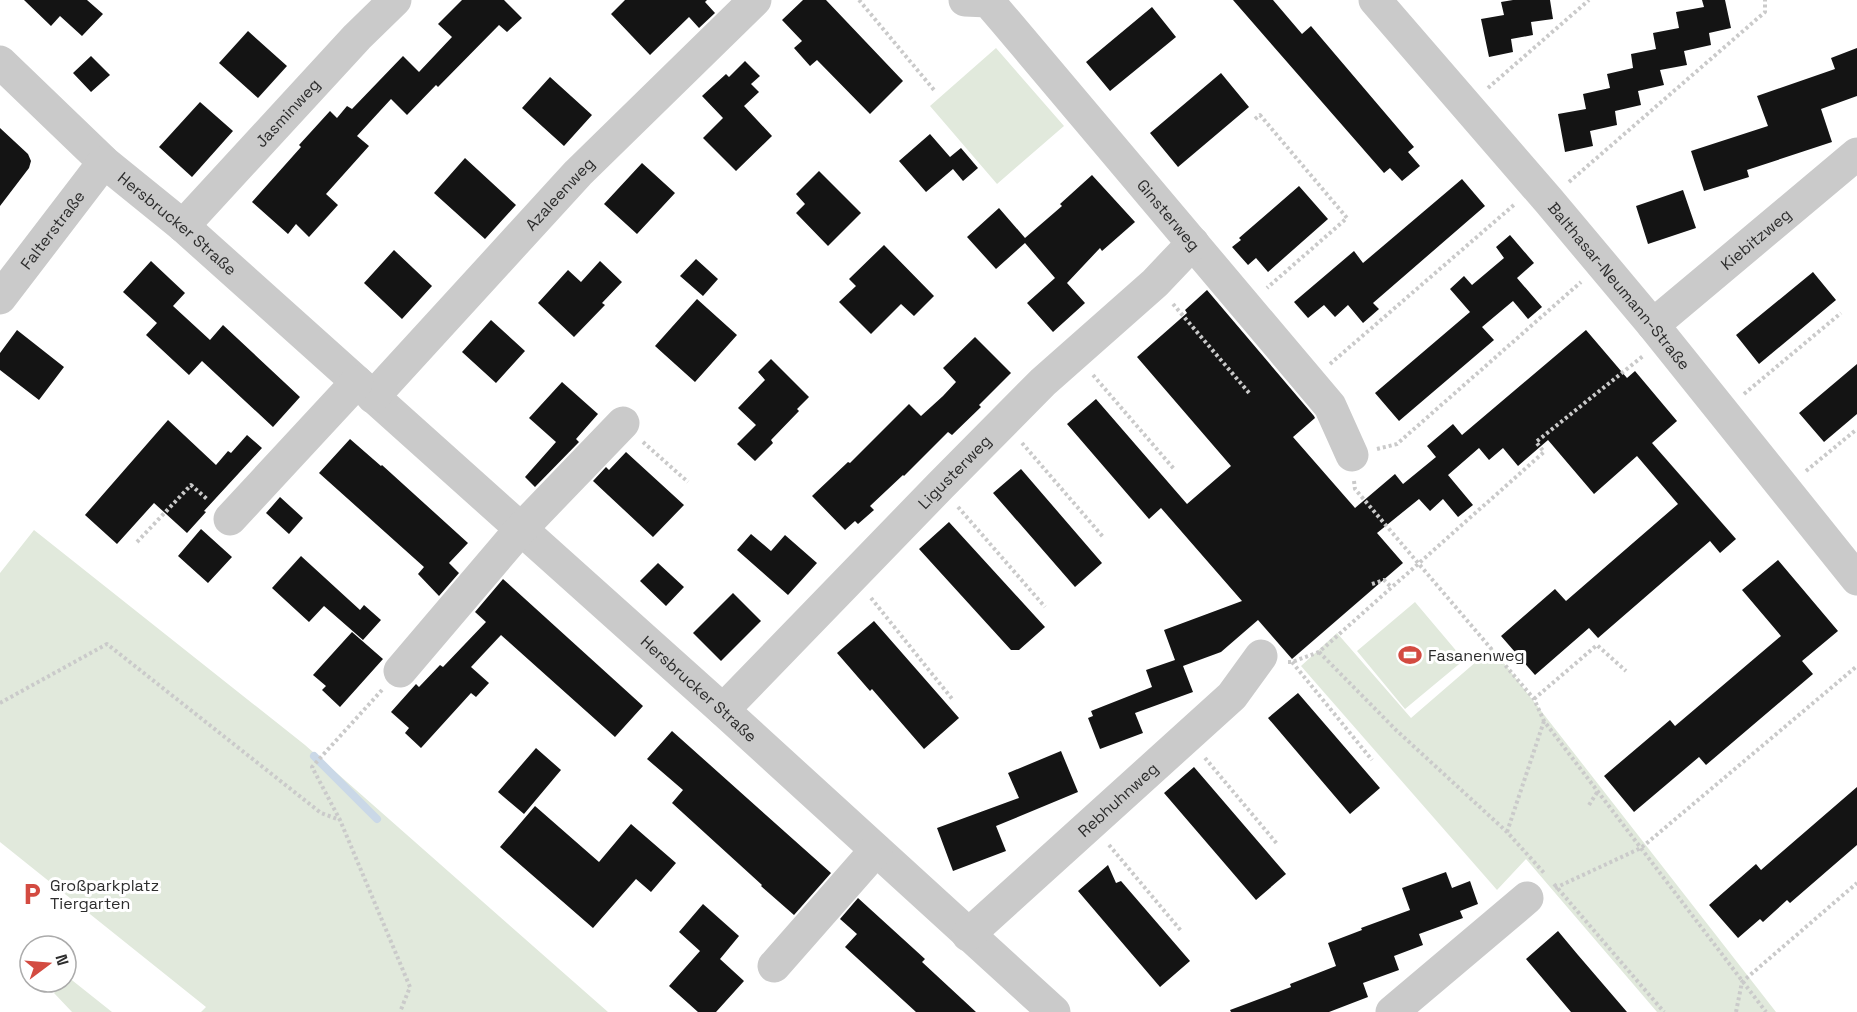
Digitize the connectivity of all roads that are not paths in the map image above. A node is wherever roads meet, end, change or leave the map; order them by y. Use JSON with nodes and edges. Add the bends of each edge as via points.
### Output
{"nodes":[{"id":1,"x":395,"y":0,"type":"edge"},
{"id":2,"x":755,"y":0,"type":"edge"},
{"id":3,"x":981,"y":0,"type":"edge"},
{"id":4,"x":1375,"y":0,"type":"edge"},
{"id":5,"x":0,"y":62,"type":"edge"},
{"id":6,"x":1857,"y":154,"type":"edge"},
{"id":7,"x":104,"y":162,"type":"junction"},
{"id":8,"x":183,"y":226,"type":"junction"},
{"id":9,"x":1193,"y":243,"type":"junction"},
{"id":10,"x":0,"y":298,"type":"edge"},
{"id":11,"x":1658,"y":332,"type":"junction"},
{"id":12,"x":365,"y":389,"type":"junction"},
{"id":13,"x":623,"y":423,"type":"road end"},
{"id":14,"x":1352,"y":455,"type":"road end"},
{"id":15,"x":230,"y":519,"type":"road end"},
{"id":16,"x":520,"y":530,"type":"junction"},
{"id":17,"x":1857,"y":579,"type":"edge"},
{"id":18,"x":1276,"y":659,"type":"road end"},
{"id":19,"x":400,"y":671,"type":"road end"},
{"id":20,"x":723,"y":710,"type":"junction"},
{"id":21,"x":876,"y":850,"type":"junction"},
{"id":22,"x":1542,"y":892,"type":"road end"},
{"id":23,"x":968,"y":935,"type":"junction"},
{"id":24,"x":774,"y":966,"type":"dead end"},
{"id":25,"x":1048,"y":1010,"type":"edge"},
{"id":26,"x":1392,"y":1012,"type":"edge"}],
"edges":[{"from":1,"to":8,"type":"street","name":"Jasminweg"},
{"from":2,"to":12,"type":"street","name":"Azaleenweg"},
{"from":3,"to":9,"type":"street","name":"Ginsterweg"},
{"from":4,"to":11,"type":"street","name":"Balthasar-Neumann-Straße"},
{"from":5,"to":7,"type":"street","name":"Hersbrucker Straße"},
{"from":6,"to":11,"type":"street","name":"Kiebitzweg"},
{"from":7,"to":8,"type":"street","name":"Hersbrucker Straße"},
{"from":7,"to":10,"type":"street","name":"Falterstraße"},
{"from":8,"to":12,"type":"street","name":"Hersbrucker Straße"},
{"from":9,"to":14,"type":"street","name":"Ginsterweg","via":[[1330,406]]},
{"from":9,"to":20,"type":"street","name":"Ligusterweg","via":[[1155,283],[1043,382]]},
{"from":11,"to":17,"type":"street","name":"Balthasar-Neumann-Straße"},
{"from":12,"to":15,"type":"street"},
{"from":12,"to":16,"type":"street","name":"Hersbrucker Straße"},
{"from":13,"to":16,"type":"street"},
{"from":16,"to":19,"type":"street"},
{"from":16,"to":20,"type":"street","name":"Hersbrucker Straße"},
{"from":18,"to":23,"type":"street","name":"Rebhuhnweg"},
{"from":20,"to":21,"type":"street","name":"Hersbrucker Straße"},
{"from":21,"to":23,"type":"street","name":"Hersbrucker Straße"},
{"from":21,"to":24,"type":"street"},
{"from":22,"to":26,"type":"street"},
{"from":23,"to":25,"type":"street","name":"Hersbrucker Straße"}]}
